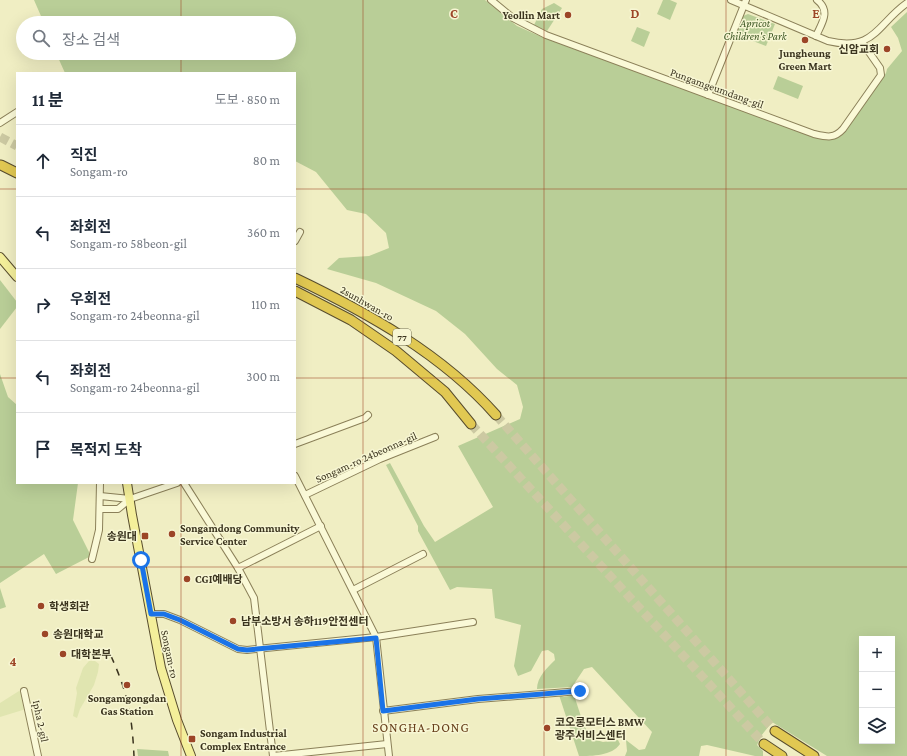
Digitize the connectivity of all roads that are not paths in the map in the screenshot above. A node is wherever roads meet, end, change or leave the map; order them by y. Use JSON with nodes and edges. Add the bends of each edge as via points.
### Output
{"nodes":[{"id":1,"x":491,"y":0,"type":"edge"},
{"id":2,"x":731,"y":0,"type":"edge"},
{"id":3,"x":817,"y":0,"type":"edge"},
{"id":4,"x":906,"y":2,"type":"edge"},
{"id":5,"x":745,"y":3,"type":"edge"},
{"id":6,"x":816,"y":36,"type":"junction"},
{"id":7,"x":862,"y":42,"type":"junction"},
{"id":8,"x":708,"y":95,"type":"junction"},
{"id":9,"x":16,"y":113,"type":"edge"},
{"id":10,"x":0,"y":123,"type":"edge"},
{"id":11,"x":1,"y":164,"type":"edge"},
{"id":12,"x":16,"y":172,"type":"edge"},
{"id":13,"x":300,"y":232,"type":"dead end"},
{"id":14,"x":296,"y":239,"type":"edge"},
{"id":15,"x":0,"y":257,"type":"edge"},
{"id":16,"x":16,"y":276,"type":"edge"},
{"id":17,"x":296,"y":279,"type":"edge"},
{"id":18,"x":296,"y":292,"type":"edge"},
{"id":19,"x":368,"y":415,"type":"dead end"},
{"id":20,"x":496,"y":415,"type":"tunnel mouth"},
{"id":21,"x":471,"y":424,"type":"tunnel mouth"},
{"id":22,"x":435,"y":437,"type":"dead end"},
{"id":23,"x":296,"y":444,"type":"edge"},
{"id":24,"x":296,"y":478,"type":"edge"},
{"id":25,"x":100,"y":484,"type":"edge"},
{"id":26,"x":127,"y":484,"type":"edge"},
{"id":27,"x":174,"y":484,"type":"edge"},
{"id":28,"x":185,"y":484,"type":"edge"},
{"id":29,"x":305,"y":495,"type":"junction"},
{"id":30,"x":100,"y":496,"type":"junction"},
{"id":31,"x":130,"y":499,"type":"junction"},
{"id":32,"x":100,"y":509,"type":"junction"},
{"id":33,"x":321,"y":526,"type":"junction"},
{"id":34,"x":423,"y":554,"type":"dead end"},
{"id":35,"x":92,"y":559,"type":"dead end"},
{"id":36,"x":238,"y":568,"type":"junction"},
{"id":37,"x":354,"y":590,"type":"junction"},
{"id":38,"x":151,"y":614,"type":"junction"},
{"id":39,"x":473,"y":622,"type":"dead end"},
{"id":40,"x":376,"y":638,"type":"junction"},
{"id":41,"x":260,"y":649,"type":"junction"},
{"id":42,"x":24,"y":691,"type":"dead end"},
{"id":43,"x":580,"y":691,"type":"dead end"},
{"id":44,"x":383,"y":711,"type":"junction"},
{"id":45,"x":775,"y":731,"type":"tunnel mouth"},
{"id":46,"x":387,"y":744,"type":"junction"},
{"id":47,"x":764,"y":744,"type":"tunnel mouth"},
{"id":48,"x":38,"y":756,"type":"edge"},
{"id":49,"x":191,"y":756,"type":"edge"},
{"id":50,"x":273,"y":756,"type":"edge"},
{"id":51,"x":389,"y":756,"type":"edge"},
{"id":52,"x":782,"y":756,"type":"edge"},
{"id":53,"x":814,"y":756,"type":"edge"}],
"edges":[{"from":1,"to":8,"type":"street","name":"Pungamgeumdang-gil","via":[[513,18],[533,29]]},
{"from":2,"to":5,"type":"street"},
{"from":3,"to":6,"type":"street","via":[[825,13]]},
{"from":4,"to":7,"type":"street","via":[[878,31]]},
{"from":5,"to":6,"type":"street"},
{"from":5,"to":8,"type":"street"},
{"from":6,"to":7,"type":"street","via":[[839,43]]},
{"from":7,"to":8,"type":"street","name":"Pungamgeumdang-gil","via":[[880,68],[880,75],[844,129],[832,137],[814,134]]},
{"from":9,"to":10,"type":"street"},
{"from":11,"to":12,"type":"highway"},
{"from":13,"to":14,"type":"street"},
{"from":15,"to":16,"type":"main road"},
{"from":17,"to":20,"type":"highway","name":"2sunhwan-ro","number":"77","via":[[384,326],[440,362],[477,393]]},
{"from":18,"to":21,"type":"highway","name":"2sunhwan-ro","number":"77","via":[[351,320],[396,351],[445,392]]},
{"from":19,"to":23,"type":"street","via":[[366,418]]},
{"from":22,"to":29,"type":"street","name":"Songam-ro 24beonna-gil","via":[[380,459]]},
{"from":24,"to":29,"type":"street","name":"Songam-ro 24beonna-gil"},
{"from":25,"to":30,"type":"street"},
{"from":26,"to":31,"type":"main road","name":"Songam-ro"},
{"from":27,"to":31,"type":"street"},
{"from":28,"to":36,"type":"street"},
{"from":29,"to":33,"type":"street","name":"Songam-ro 24beonna-gil"},
{"from":30,"to":31,"type":"street"},
{"from":30,"to":32,"type":"street"},
{"from":31,"to":32,"type":"street","via":[[118,509]]},
{"from":31,"to":38,"type":"main road","name":"Songam-ro"},
{"from":32,"to":35,"type":"street","via":[[99,530]]},
{"from":33,"to":36,"type":"street"},
{"from":33,"to":37,"type":"street","name":"Songam-ro 24beonna-gil"},
{"from":34,"to":37,"type":"street"},
{"from":36,"to":41,"type":"street","via":[[254,598]]},
{"from":37,"to":40,"type":"street","name":"Songam-ro 24beonna-gil"},
{"from":38,"to":41,"type":"street","via":[[164,614],[180,620],[238,649]]},
{"from":38,"to":49,"type":"main road","name":"Songam-ro","via":[[161,668]]},
{"from":39,"to":40,"type":"street"},
{"from":40,"to":41,"type":"street"},
{"from":40,"to":44,"type":"street","name":"Songam-ro 24beonna-gil"},
{"from":41,"to":50,"type":"street"},
{"from":42,"to":48,"type":"street","name":"Ipha 2-gil"},
{"from":43,"to":44,"type":"street","via":[[478,699]]},
{"from":44,"to":46,"type":"street","name":"Songam-ro 24beonna-gil"},
{"from":45,"to":53,"type":"highway"},
{"from":46,"to":50,"type":"street"},
{"from":46,"to":51,"type":"street","name":"Songam-ro 24beonna-gil"},
{"from":47,"to":52,"type":"highway"}]}
